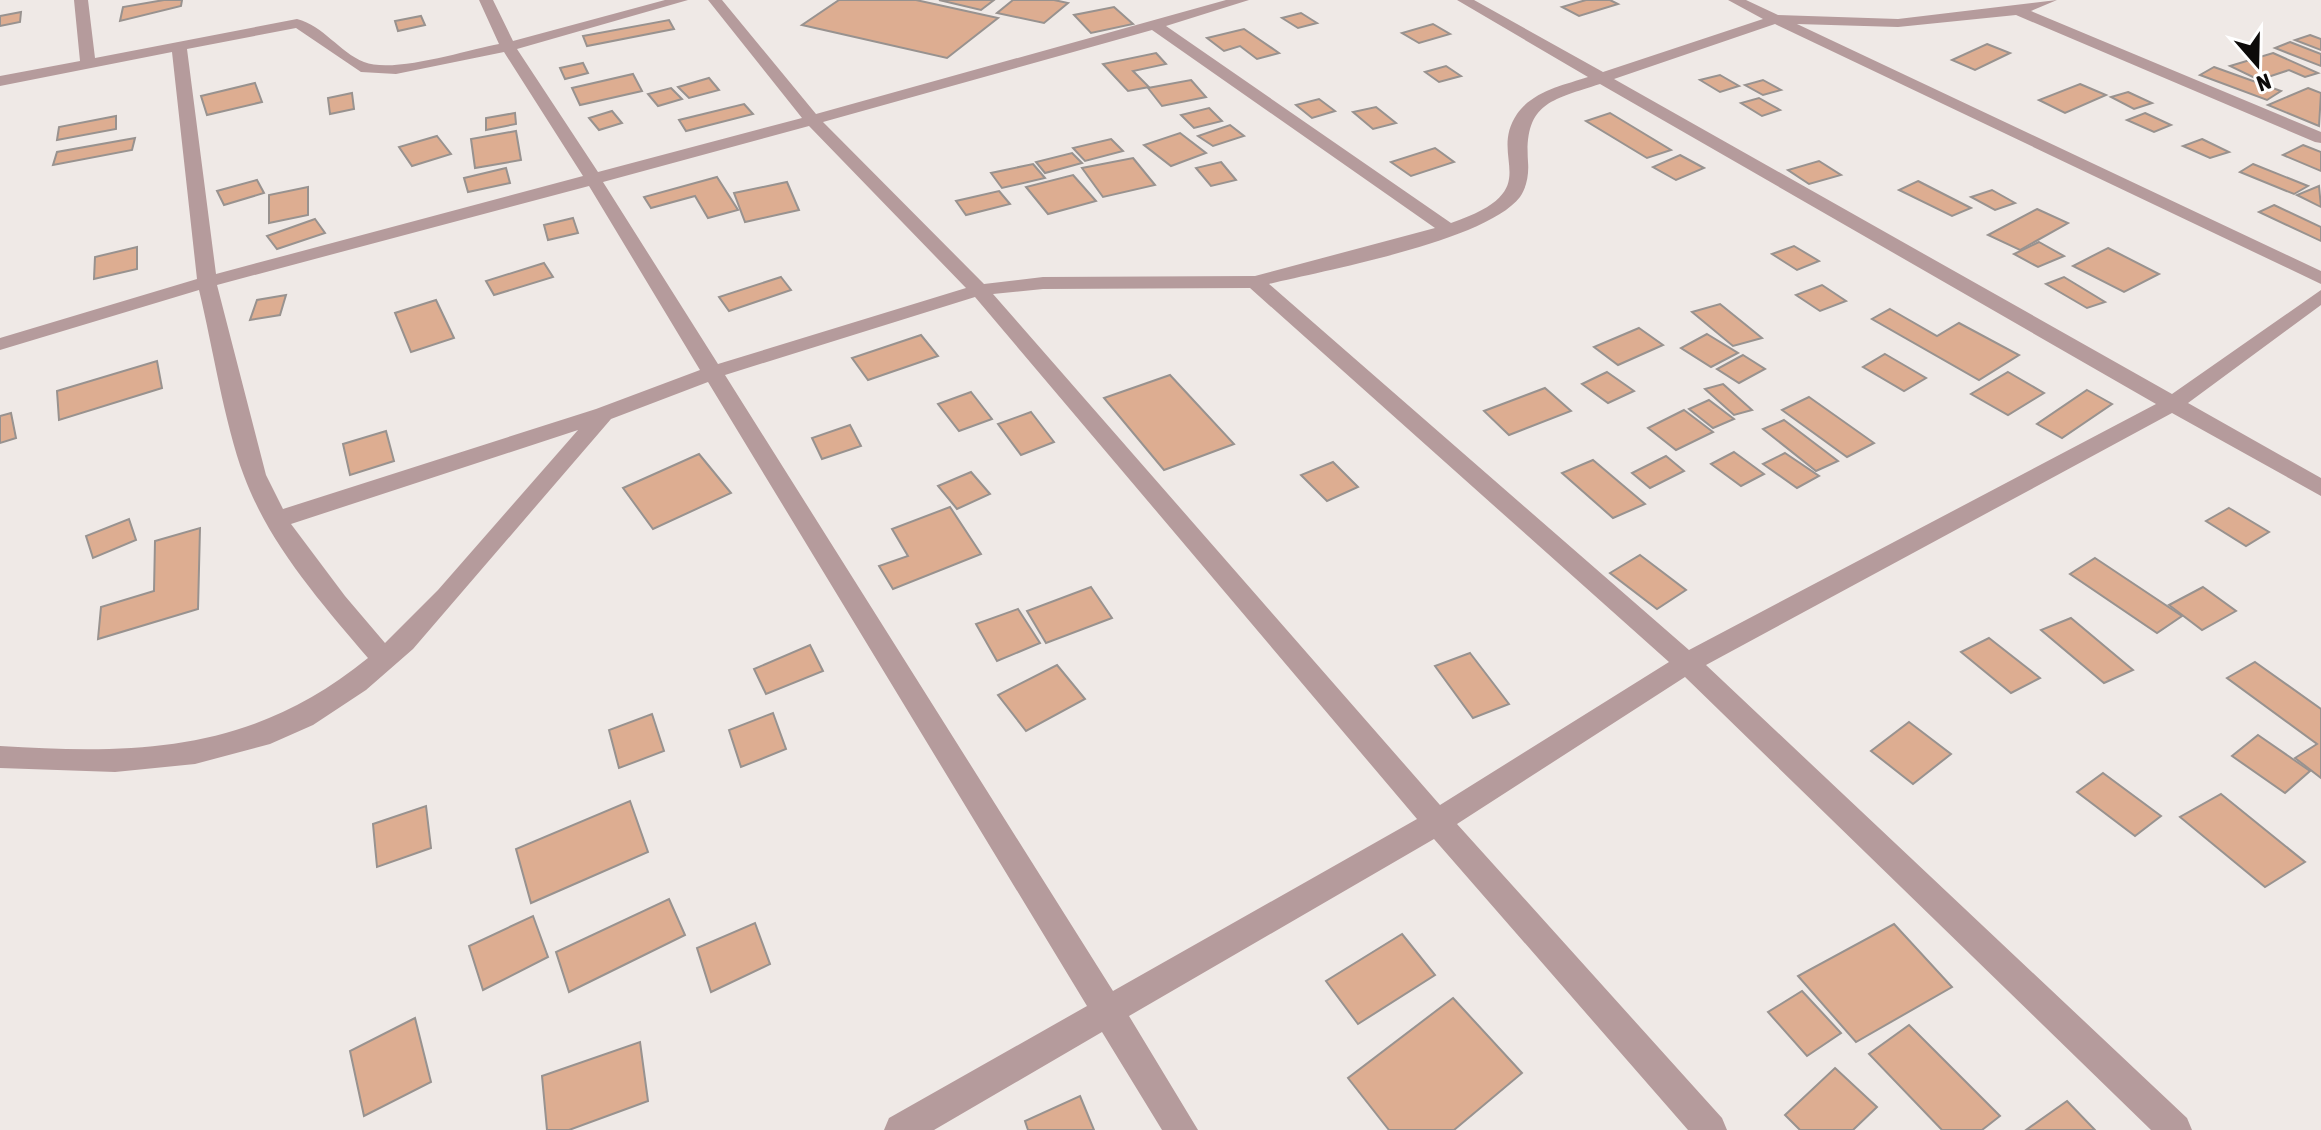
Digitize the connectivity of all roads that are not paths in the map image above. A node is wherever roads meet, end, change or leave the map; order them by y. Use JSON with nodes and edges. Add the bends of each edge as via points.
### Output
{"nodes":[{"id":1,"x":81,"y":0,"type":"edge"},
{"id":2,"x":486,"y":0,"type":"edge"},
{"id":3,"x":681,"y":0,"type":"edge"},
{"id":4,"x":715,"y":0,"type":"edge"},
{"id":5,"x":1242,"y":0,"type":"edge"},
{"id":6,"x":1464,"y":0,"type":"edge"},
{"id":7,"x":1735,"y":0,"type":"edge"},
{"id":8,"x":2050,"y":0,"type":"edge"},
{"id":9,"x":2018,"y":11,"type":"junction"},
{"id":10,"x":1776,"y":19,"type":"junction"},
{"id":11,"x":1154,"y":24,"type":"junction"},
{"id":12,"x":179,"y":44,"type":"junction"},
{"id":13,"x":508,"y":47,"type":"junction"},
{"id":14,"x":88,"y":63,"type":"junction"},
{"id":15,"x":1598,"y":77,"type":"junction"},
{"id":16,"x":0,"y":81,"type":"edge"},
{"id":17,"x":812,"y":120,"type":"junction"},
{"id":18,"x":2321,"y":138,"type":"edge"},
{"id":19,"x":592,"y":177,"type":"junction"},
{"id":20,"x":1448,"y":229,"type":"junction"},
{"id":21,"x":2321,"y":278,"type":"edge"},
{"id":22,"x":207,"y":282,"type":"junction"},
{"id":23,"x":1255,"y":282,"type":"junction"},
{"id":24,"x":979,"y":290,"type":"junction"},
{"id":25,"x":2321,"y":296,"type":"edge"},
{"id":26,"x":0,"y":344,"type":"edge"},
{"id":27,"x":713,"y":372,"type":"junction"},
{"id":28,"x":2172,"y":404,"type":"junction"},
{"id":29,"x":604,"y":414,"type":"junction"},
{"id":30,"x":2321,"y":488,"type":"edge"},
{"id":31,"x":276,"y":520,"type":"junction"},
{"id":32,"x":384,"y":659,"type":"junction"},
{"id":33,"x":1687,"y":663,"type":"junction"},
{"id":34,"x":0,"y":757,"type":"edge"},
{"id":35,"x":1437,"y":822,"type":"junction"},
{"id":36,"x":1111,"y":1012,"type":"junction"},
{"id":37,"x":901,"y":1130,"type":"edge"},
{"id":38,"x":1181,"y":1130,"type":"edge"},
{"id":39,"x":1710,"y":1130,"type":"edge"},
{"id":40,"x":2175,"y":1130,"type":"edge"}],
"edges":[{"from":1,"to":14,"type":"street"},
{"from":2,"to":13,"type":"street"},
{"from":3,"to":13,"type":"street"},
{"from":4,"to":17,"type":"street"},
{"from":5,"to":11,"type":"street"},
{"from":6,"to":15,"type":"street"},
{"from":7,"to":10,"type":"street"},
{"from":8,"to":9,"type":"street"},
{"from":9,"to":10,"type":"street","via":[[1898,23]]},
{"from":9,"to":18,"type":"street"},
{"from":10,"to":15,"type":"street"},
{"from":10,"to":21,"type":"street"},
{"from":11,"to":17,"type":"street"},
{"from":11,"to":20,"type":"street"},
{"from":12,"to":13,"type":"street","via":[[297,23],[361,67],[374,70]]},
{"from":12,"to":14,"type":"street"},
{"from":12,"to":22,"type":"street"},
{"from":13,"to":19,"type":"street"},
{"from":14,"to":16,"type":"street"},
{"from":15,"to":20,"type":"street","via":[[1545,97],[1524,116],[1518,139],[1520,175],[1513,194],[1485,217]]},
{"from":15,"to":28,"type":"street"},
{"from":17,"to":19,"type":"street"},
{"from":17,"to":24,"type":"street"},
{"from":19,"to":22,"type":"street"},
{"from":19,"to":27,"type":"street"},
{"from":20,"to":23,"type":"street"},
{"from":22,"to":26,"type":"street"},
{"from":22,"to":31,"type":"street","via":[[255,475]]},
{"from":23,"to":24,"type":"street","via":[[1043,283]]},
{"from":23,"to":33,"type":"street"},
{"from":24,"to":27,"type":"street"},
{"from":24,"to":35,"type":"street"},
{"from":25,"to":28,"type":"street"},
{"from":27,"to":29,"type":"street"},
{"from":27,"to":36,"type":"street"},
{"from":28,"to":30,"type":"street"},
{"from":28,"to":33,"type":"street"},
{"from":29,"to":31,"type":"street"},
{"from":29,"to":32,"type":"street","via":[[422,625]]},
{"from":31,"to":32,"type":"street"},
{"from":32,"to":34,"type":"street","via":[[303,718],[213,748],[111,762]]},
{"from":33,"to":35,"type":"street"},
{"from":33,"to":40,"type":"street"},
{"from":35,"to":36,"type":"street"},
{"from":35,"to":39,"type":"street"},
{"from":36,"to":37,"type":"street"},
{"from":36,"to":38,"type":"street"}]}
